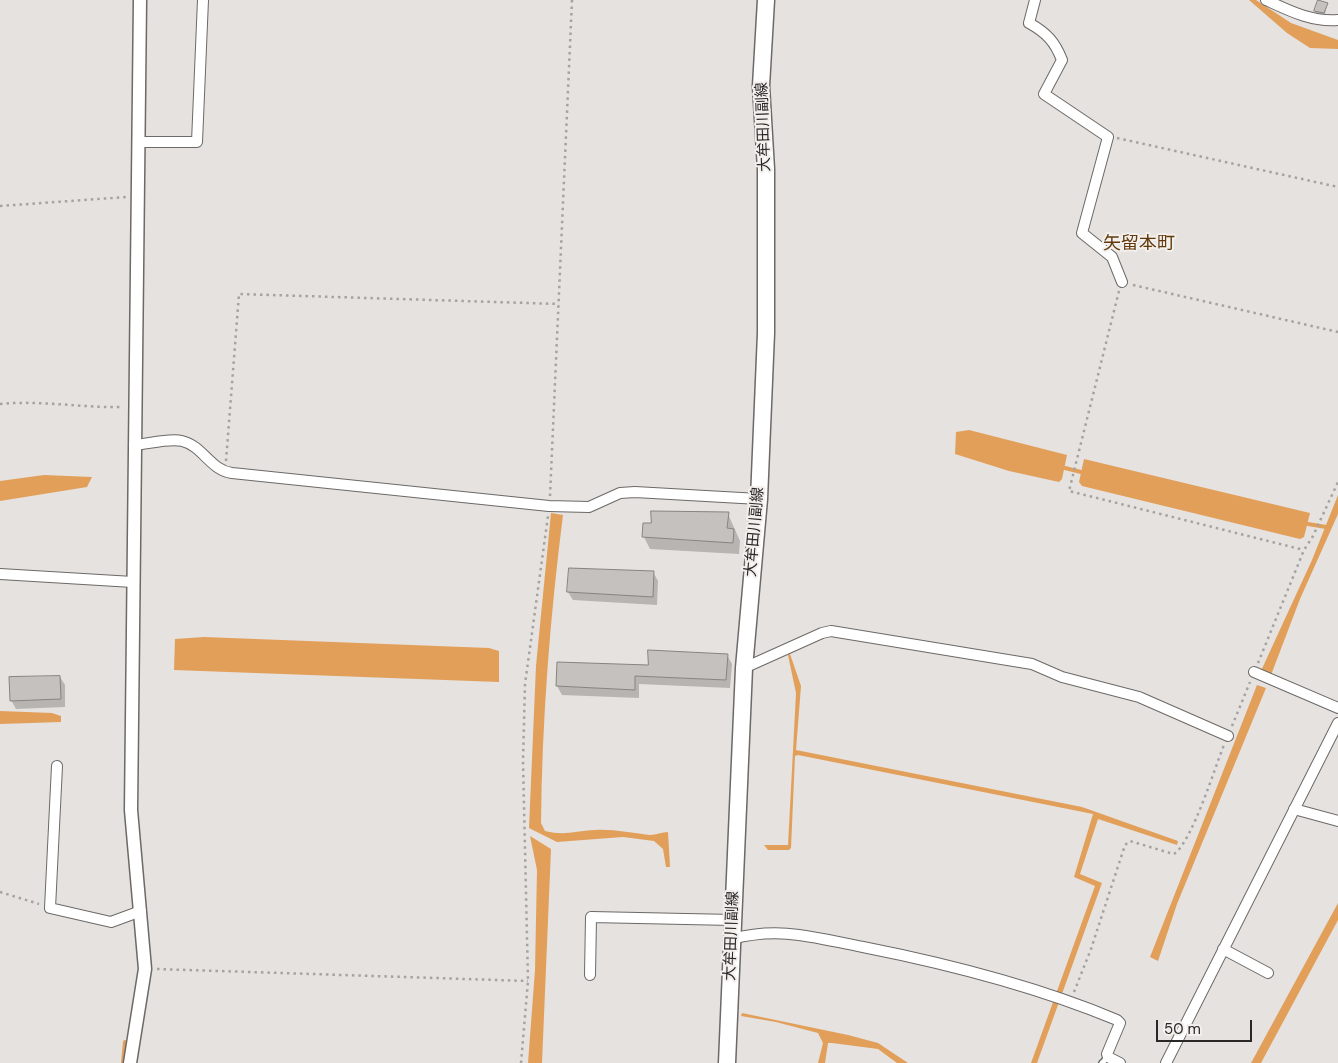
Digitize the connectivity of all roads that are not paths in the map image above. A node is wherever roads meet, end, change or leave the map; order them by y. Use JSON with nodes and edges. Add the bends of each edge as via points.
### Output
{"nodes":[{"id":1,"x":140,"y":0,"type":"edge"},
{"id":2,"x":203,"y":0,"type":"edge"},
{"id":3,"x":766,"y":0,"type":"edge"},
{"id":4,"x":1035,"y":0,"type":"edge"},
{"id":5,"x":1266,"y":0,"type":"edge"},
{"id":6,"x":1338,"y":20,"type":"edge"},
{"id":7,"x":138,"y":142,"type":"junction"},
{"id":8,"x":1122,"y":282,"type":"road end"},
{"id":9,"x":134,"y":445,"type":"junction"},
{"id":10,"x":759,"y":499,"type":"junction"},
{"id":11,"x":0,"y":574,"type":"edge"},
{"id":12,"x":133,"y":582,"type":"junction"},
{"id":13,"x":744,"y":668,"type":"junction"},
{"id":14,"x":1258,"y":673,"type":"road end"},
{"id":15,"x":1338,"y":708,"type":"edge"},
{"id":16,"x":1338,"y":723,"type":"edge"},
{"id":17,"x":1228,"y":736,"type":"road end"},
{"id":18,"x":57,"y":766,"type":"dead end"},
{"id":19,"x":1294,"y":809,"type":"junction"},
{"id":20,"x":1338,"y":821,"type":"edge"},
{"id":21,"x":141,"y":911,"type":"junction"},
{"id":22,"x":733,"y":920,"type":"junction"},
{"id":23,"x":732,"y":939,"type":"junction"},
{"id":24,"x":1223,"y":949,"type":"junction"},
{"id":25,"x":1268,"y":973,"type":"dead end"},
{"id":26,"x":590,"y":975,"type":"dead end"},
{"id":27,"x":1105,"y":1060,"type":"edge"},
{"id":28,"x":130,"y":1063,"type":"edge"},
{"id":29,"x":727,"y":1063,"type":"edge"},
{"id":30,"x":1120,"y":1063,"type":"edge"},
{"id":31,"x":1166,"y":1063,"type":"edge"}],
"edges":[{"from":1,"to":7,"type":"street"},
{"from":2,"to":7,"type":"street","via":[[197,142]]},
{"from":3,"to":10,"type":"main road","name":"大牟田川副線","via":[[762,86],[766,169],[766,333]]},
{"from":4,"to":8,"type":"street","via":[[1030,23],[1055,42],[1062,60],[1044,94],[1108,137],[1082,233],[1112,257]]},
{"from":5,"to":6,"type":"street","via":[[1299,16],[1323,21]]},
{"from":7,"to":9,"type":"street"},
{"from":9,"to":10,"type":"street","via":[[182,441],[226,472],[550,506],[589,507],[620,493],[634,492]]},
{"from":9,"to":12,"type":"street"},
{"from":10,"to":13,"type":"main road","name":"大牟田川副線"},
{"from":11,"to":12,"type":"street"},
{"from":12,"to":21,"type":"street","via":[[131,810]]},
{"from":13,"to":17,"type":"street","via":[[831,631],[1032,664],[1062,677],[1139,697]]},
{"from":13,"to":22,"type":"main road","name":"大牟田川副線"},
{"from":14,"to":15,"type":"street"},
{"from":16,"to":19,"type":"street"},
{"from":18,"to":21,"type":"street","via":[[50,908],[111,922]]},
{"from":19,"to":20,"type":"street"},
{"from":19,"to":24,"type":"street"},
{"from":21,"to":28,"type":"street","via":[[145,969]]},
{"from":22,"to":23,"type":"main road","name":"大牟田川副線"},
{"from":22,"to":26,"type":"street","via":[[591,917]]},
{"from":23,"to":27,"type":"street","via":[[757,933],[825,938],[930,960],[1054,997],[1120,1023]]},
{"from":23,"to":29,"type":"main road","name":"大牟田川副線"},
{"from":24,"to":25,"type":"street"},
{"from":24,"to":31,"type":"street"},
{"from":27,"to":30,"type":"street"}]}
